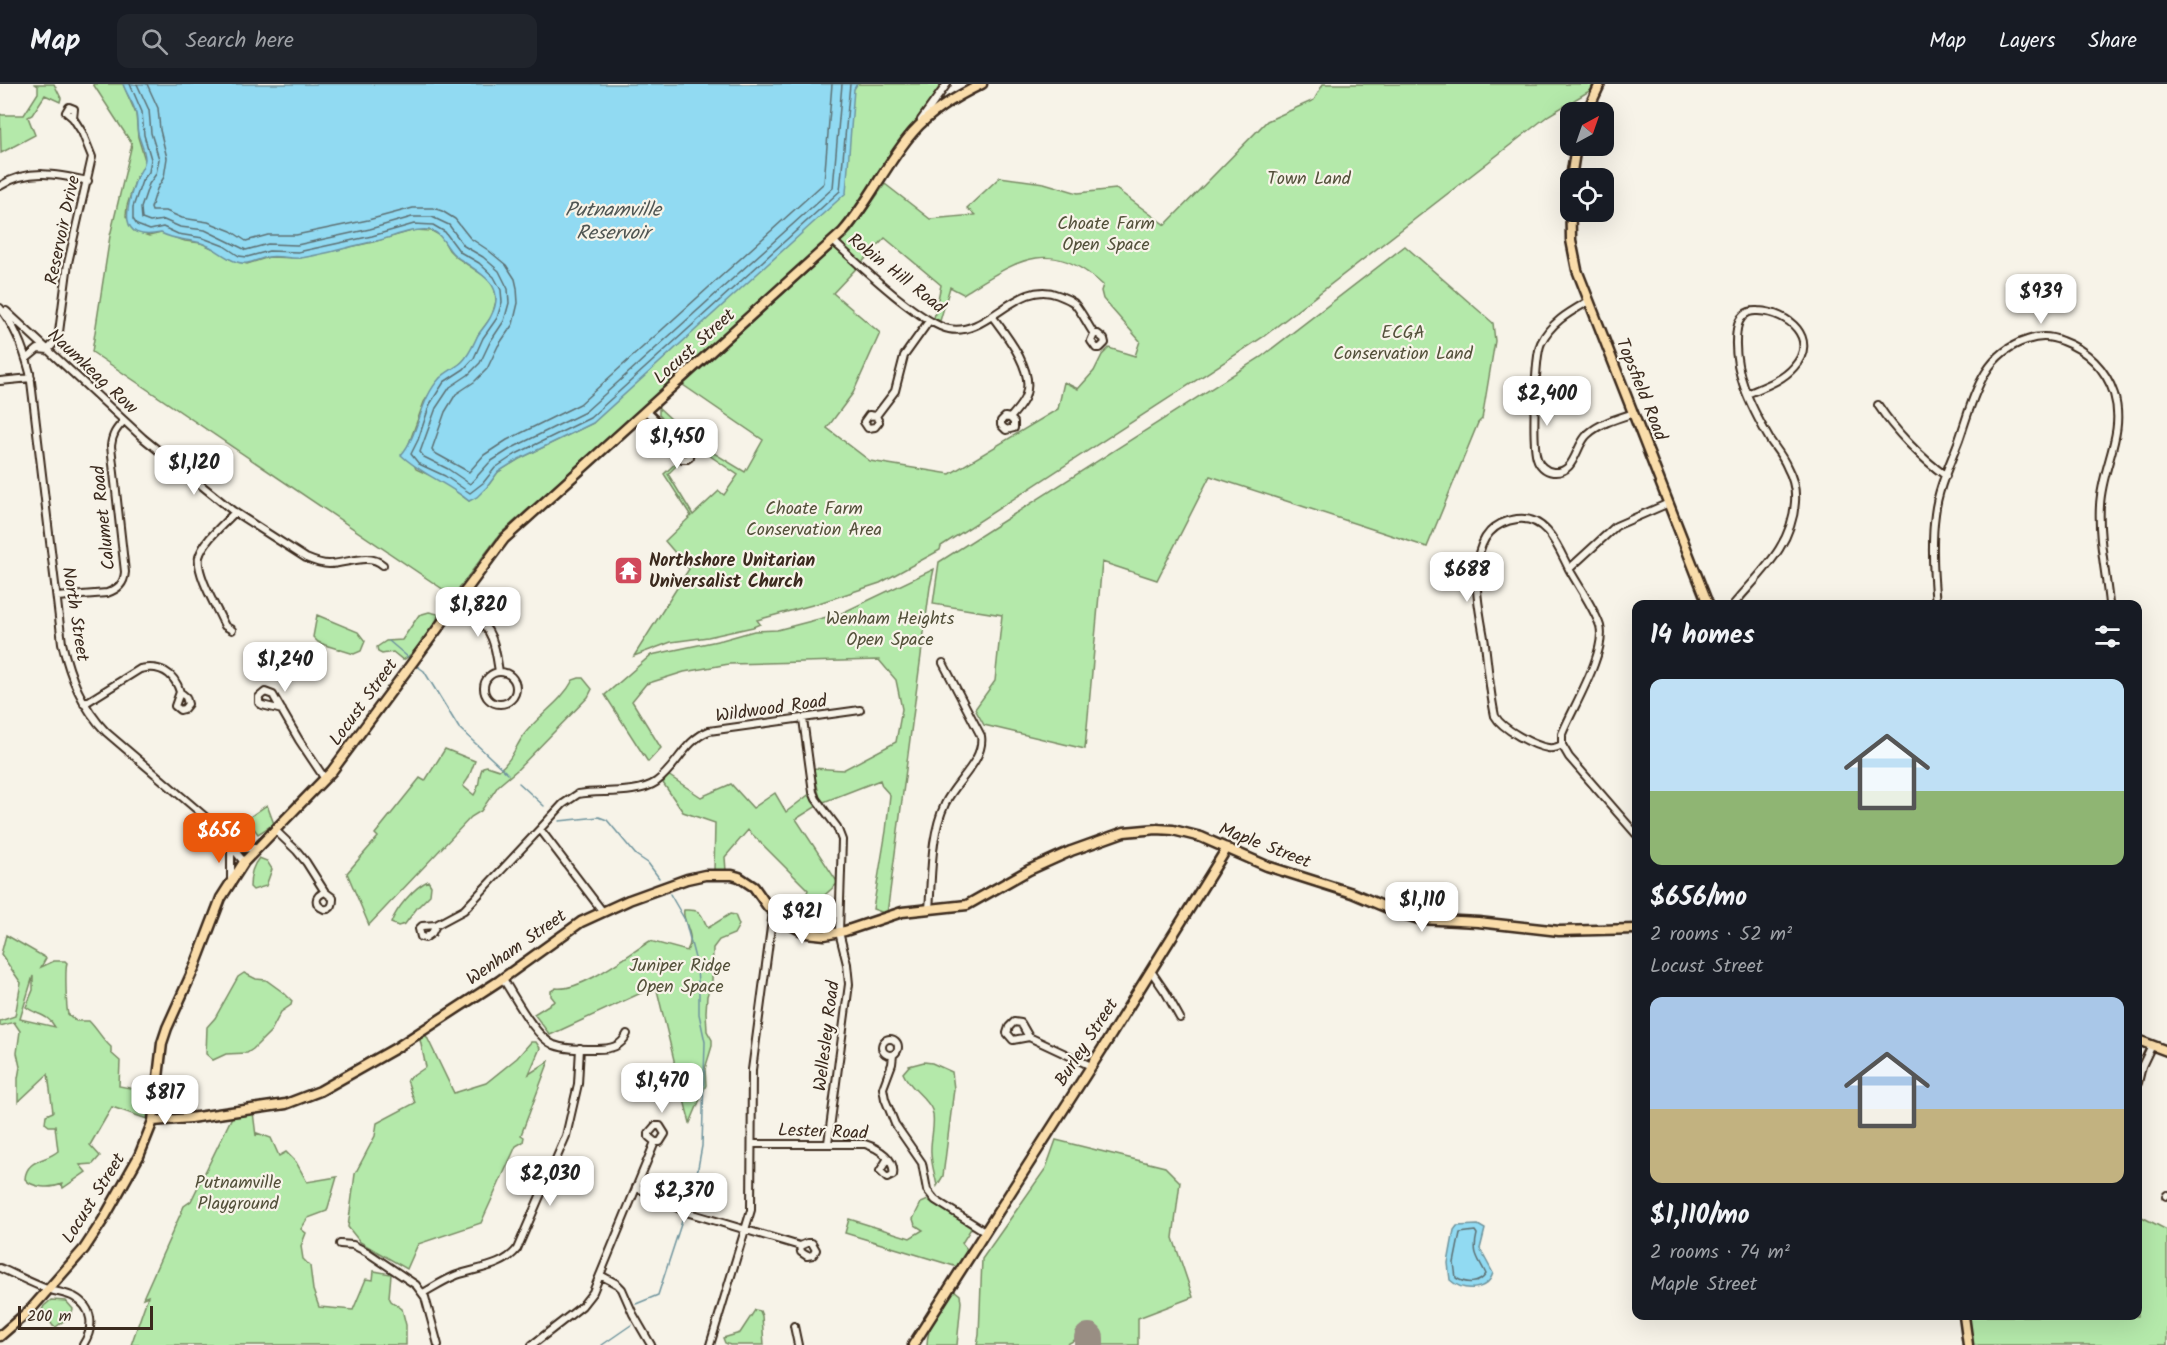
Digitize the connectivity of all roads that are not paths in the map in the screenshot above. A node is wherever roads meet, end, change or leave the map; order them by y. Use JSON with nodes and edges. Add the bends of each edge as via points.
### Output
{"nodes":[{"id":1,"x":947,"y":84,"type":"edge"},
{"id":2,"x":982,"y":84,"type":"edge"},
{"id":3,"x":1600,"y":84,"type":"edge"},
{"id":4,"x":1592,"y":102,"type":"edge"},
{"id":5,"x":74,"y":118,"type":"dead end"},
{"id":6,"x":912,"y":133,"type":"junction"},
{"id":7,"x":88,"y":181,"type":"junction"},
{"id":8,"x":0,"y":186,"type":"edge"},
{"id":9,"x":1571,"y":222,"type":"edge"},
{"id":10,"x":833,"y":241,"type":"junction"},
{"id":11,"x":1589,"y":301,"type":"junction"},
{"id":12,"x":0,"y":307,"type":"edge"},
{"id":13,"x":992,"y":316,"type":"junction"},
{"id":14,"x":0,"y":321,"type":"edge"},
{"id":15,"x":929,"y":321,"type":"junction"},
{"id":16,"x":10,"y":322,"type":"junction"},
{"id":17,"x":1094,"y":334,"type":"dead end"},
{"id":18,"x":48,"y":350,"type":"junction"},
{"id":19,"x":26,"y":358,"type":"junction"},
{"id":20,"x":31,"y":378,"type":"junction"},
{"id":21,"x":0,"y":381,"type":"edge"},
{"id":22,"x":1747,"y":394,"type":"junction"},
{"id":23,"x":1878,"y":405,"type":"dead end"},
{"id":24,"x":646,"y":411,"type":"junction"},
{"id":25,"x":1634,"y":412,"type":"junction"},
{"id":26,"x":876,"y":416,"type":"dead end"},
{"id":27,"x":1010,"y":418,"type":"dead end"},
{"id":28,"x":124,"y":421,"type":"junction"},
{"id":29,"x":680,"y":443,"type":"dead end"},
{"id":30,"x":1946,"y":476,"type":"junction"},
{"id":31,"x":1669,"y":503,"type":"junction"},
{"id":32,"x":235,"y":512,"type":"junction"},
{"id":33,"x":384,"y":565,"type":"dead end"},
{"id":34,"x":1569,"y":569,"type":"junction"},
{"id":35,"x":57,"y":597,"type":"junction"},
{"id":36,"x":1706,"y":600,"type":"edge"},
{"id":37,"x":1737,"y":600,"type":"edge"},
{"id":38,"x":1936,"y":600,"type":"edge"},
{"id":39,"x":2109,"y":600,"type":"edge"},
{"id":40,"x":450,"y":611,"type":"junction"},
{"id":41,"x":232,"y":630,"type":"dead end"},
{"id":42,"x":943,"y":663,"type":"dead end"},
{"id":43,"x":499,"y":672,"type":"junction"},
{"id":44,"x":180,"y":692,"type":"dead end"},
{"id":45,"x":84,"y":704,"type":"junction"},
{"id":46,"x":282,"y":710,"type":"dead end"},
{"id":47,"x":860,"y":710,"type":"dead end"},
{"id":48,"x":802,"y":719,"type":"junction"},
{"id":49,"x":1562,"y":745,"type":"junction"},
{"id":50,"x":325,"y":779,"type":"junction"},
{"id":51,"x":540,"y":829,"type":"junction"},
{"id":52,"x":1632,"y":829,"type":"edge"},
{"id":53,"x":275,"y":830,"type":"junction"},
{"id":54,"x":231,"y":847,"type":"junction"},
{"id":55,"x":257,"y":847,"type":"junction"},
{"id":56,"x":1227,"y":848,"type":"junction"},
{"id":57,"x":243,"y":862,"type":"junction"},
{"id":58,"x":231,"y":880,"type":"junction"},
{"id":59,"x":325,"y":892,"type":"dead end"},
{"id":60,"x":929,"y":909,"type":"junction"},
{"id":61,"x":603,"y":912,"type":"junction"},
{"id":62,"x":772,"y":912,"type":"junction"},
{"id":63,"x":893,"y":914,"type":"joint"},
{"id":64,"x":436,"y":925,"type":"dead end"},
{"id":65,"x":1632,"y":929,"type":"edge"},
{"id":66,"x":839,"y":932,"type":"junction"},
{"id":67,"x":1151,"y":971,"type":"junction"},
{"id":68,"x":503,"y":979,"type":"junction"},
{"id":69,"x":1180,"y":1018,"type":"dead end"},
{"id":70,"x":627,"y":1034,"type":"dead end"},
{"id":71,"x":1029,"y":1037,"type":"dead end"},
{"id":72,"x":2142,"y":1042,"type":"edge"},
{"id":73,"x":2152,"y":1046,"type":"junction"},
{"id":74,"x":580,"y":1048,"type":"junction"},
{"id":75,"x":2167,"y":1051,"type":"edge"},
{"id":76,"x":893,"y":1054,"type":"dead end"},
{"id":77,"x":1091,"y":1066,"type":"junction"},
{"id":78,"x":2142,"y":1066,"type":"edge"},
{"id":79,"x":153,"y":1121,"type":"junction"},
{"id":80,"x":655,"y":1143,"type":"dead end"},
{"id":81,"x":828,"y":1143,"type":"junction"},
{"id":82,"x":752,"y":1144,"type":"junction"},
{"id":83,"x":888,"y":1158,"type":"dead end"},
{"id":84,"x":636,"y":1187,"type":"junction"},
{"id":85,"x":745,"y":1231,"type":"junction"},
{"id":86,"x":986,"y":1232,"type":"junction"},
{"id":87,"x":340,"y":1244,"type":"dead end"},
{"id":88,"x":800,"y":1246,"type":"dead end"},
{"id":89,"x":0,"y":1268,"type":"edge"},
{"id":90,"x":600,"y":1275,"type":"junction"},
{"id":91,"x":48,"y":1290,"type":"junction"},
{"id":92,"x":423,"y":1293,"type":"junction"},
{"id":93,"x":1965,"y":1320,"type":"edge"},
{"id":94,"x":794,"y":1326,"type":"dead end"},
{"id":95,"x":0,"y":1336,"type":"edge"},
{"id":96,"x":83,"y":1345,"type":"edge"},
{"id":97,"x":438,"y":1345,"type":"edge"},
{"id":98,"x":532,"y":1345,"type":"edge"},
{"id":99,"x":651,"y":1345,"type":"edge"},
{"id":100,"x":710,"y":1345,"type":"edge"},
{"id":101,"x":798,"y":1345,"type":"edge"},
{"id":102,"x":913,"y":1345,"type":"edge"},
{"id":103,"x":1968,"y":1345,"type":"edge"}],
"edges":[{"from":1,"to":6,"type":"street","name":"Locust Street"},
{"from":2,"to":6,"type":"main road","via":[[938,110]]},
{"from":3,"to":4,"type":"main road"},
{"from":5,"to":7,"type":"street","name":"Reservoir Drive","via":[[92,157]]},
{"from":6,"to":10,"type":"main road","name":"Locust Street","via":[[861,209]]},
{"from":7,"to":8,"type":"street","via":[[37,174]]},
{"from":7,"to":18,"type":"street","name":"Reservoir Drive","via":[[68,263],[59,332]]},
{"from":9,"to":11,"type":"main road","name":"Topsfield Road","via":[[1577,270]]},
{"from":10,"to":15,"type":"street","name":"Robin Hill Road"},
{"from":10,"to":24,"type":"main road","name":"Locust Street"},
{"from":11,"to":25,"type":"main road","name":"Topsfield Road"},
{"from":11,"to":25,"type":"street","via":[[1558,320],[1546,333],[1538,351],[1537,458],[1546,470],[1566,469],[1589,432]]},
{"from":12,"to":16,"type":"street","name":"North Street"},
{"from":12,"to":18,"type":"street","name":"Naumkeag Row"},
{"from":13,"to":15,"type":"street","name":"Robin Hill Road","via":[[962,329],[949,329]]},
{"from":13,"to":17,"type":"street","name":"Robin Hill Road","via":[[1028,294],[1054,293],[1074,303]]},
{"from":13,"to":27,"type":"street","via":[[1026,372],[1026,394]]},
{"from":14,"to":16,"type":"street"},
{"from":15,"to":26,"type":"street","via":[[904,357],[895,390]]},
{"from":16,"to":19,"type":"street","name":"North Street"},
{"from":18,"to":19,"type":"street","via":[[38,348]]},
{"from":18,"to":28,"type":"street","name":"Naumkeag Row"},
{"from":19,"to":20,"type":"street","name":"North Street"},
{"from":20,"to":21,"type":"street"},
{"from":20,"to":35,"type":"street","name":"North Street"},
{"from":22,"to":22,"type":"street","via":[[1786,375],[1799,361],[1803,345],[1800,333],[1784,316],[1756,310],[1739,320],[1736,356]]},
{"from":22,"to":37,"type":"street","via":[[1788,468],[1796,501],[1785,543]]},
{"from":23,"to":30,"type":"street","via":[[1918,453]]},
{"from":24,"to":29,"type":"street"},
{"from":24,"to":40,"type":"main road","name":"Locust Street","via":[[504,539]]},
{"from":25,"to":31,"type":"main road","name":"Topsfield Road"},
{"from":28,"to":32,"type":"street","name":"Naumkeag Row"},
{"from":28,"to":35,"type":"street","name":"Calumet Road","via":[[111,446],[124,580],[107,593]]},
{"from":30,"to":38,"type":"street","via":[[1935,512]]},
{"from":30,"to":39,"type":"street","via":[[1978,388],[2000,353],[2038,337],[2061,340],[2088,355],[2110,383],[2118,411],[2117,432],[2100,504]]},
{"from":31,"to":34,"type":"street","via":[[1616,526]]},
{"from":31,"to":36,"type":"main road","name":"Topsfield Road"},
{"from":32,"to":33,"type":"street","name":"Naumkeag Row","via":[[317,562],[368,559]]},
{"from":32,"to":41,"type":"street","via":[[205,546],[199,559],[199,569],[217,610],[225,626]]},
{"from":34,"to":49,"type":"street","via":[[1598,620],[1601,640],[1596,660],[1562,734]]},
{"from":34,"to":49,"type":"street","via":[[1547,531],[1527,519],[1505,522],[1489,533],[1476,570],[1495,716],[1509,731],[1543,746]]},
{"from":35,"to":45,"type":"street","name":"North Street","via":[[68,667]]},
{"from":40,"to":43,"type":"street","via":[[484,626],[492,637]]},
{"from":40,"to":50,"type":"main road","name":"Locust Street","via":[[364,732]]},
{"from":42,"to":60,"type":"street","via":[[981,736],[982,748],[954,787],[939,819]]},
{"from":43,"to":43,"type":"street","via":[[487,679],[484,692],[493,702],[502,704],[512,699],[516,689],[513,678]]},
{"from":44,"to":45,"type":"street","via":[[168,672],[154,667],[140,669]]},
{"from":45,"to":54,"type":"street","name":"North Street","via":[[106,732],[209,820]]},
{"from":46,"to":50,"type":"street"},
{"from":47,"to":48,"type":"street","name":"Wildwood Road"},
{"from":48,"to":51,"type":"street","name":"Wildwood Road","via":[[701,735],[654,783],[637,789],[578,794]]},
{"from":48,"to":66,"type":"street","name":"Wellesley Road","via":[[813,792],[842,840]]},
{"from":49,"to":52,"type":"street"},
{"from":50,"to":53,"type":"main road","name":"Locust Street"},
{"from":51,"to":61,"type":"street"},
{"from":51,"to":64,"type":"street","name":"Wildwood Road","via":[[464,910]]},
{"from":53,"to":55,"type":"main road","name":"Locust Street"},
{"from":53,"to":59,"type":"street","via":[[306,862]]},
{"from":54,"to":55,"type":"street"},
{"from":54,"to":57,"type":"street","name":"North Street"},
{"from":54,"to":58,"type":"street"},
{"from":55,"to":57,"type":"main road","name":"Locust Street"},
{"from":56,"to":60,"type":"main road","name":"Maple Street","via":[[1173,830],[1131,831],[1037,866],[967,905]]},
{"from":56,"to":65,"type":"main road","name":"Maple Street","via":[[1267,866],[1419,919],[1560,931]]},
{"from":56,"to":67,"type":"main road","name":"Burley Street"},
{"from":57,"to":58,"type":"main road","name":"Locust Street"},
{"from":58,"to":79,"type":"main road","name":"Locust Street","via":[[162,1043]]},
{"from":60,"to":63,"type":"main road","name":"Maple Street"},
{"from":61,"to":62,"type":"main road","name":"Wenham Street","via":[[687,879],[711,874],[732,875],[747,881]]},
{"from":61,"to":68,"type":"main road","name":"Wenham Street","via":[[581,922]]},
{"from":62,"to":66,"type":"main road","name":"Wenham Street","via":[[806,933]]},
{"from":62,"to":82,"type":"street","via":[[753,1070]]},
{"from":63,"to":66,"type":"main road","name":"Wenham Street"},
{"from":66,"to":81,"type":"street","name":"Wellesley Road","via":[[849,984]]},
{"from":67,"to":69,"type":"street"},
{"from":67,"to":77,"type":"main road","name":"Burley Street"},
{"from":68,"to":74,"type":"street","via":[[544,1038],[555,1045]]},
{"from":68,"to":79,"type":"main road","name":"Wenham Street","via":[[396,1048],[301,1099]]},
{"from":70,"to":74,"type":"street","via":[[616,1047]]},
{"from":71,"to":77,"type":"street"},
{"from":72,"to":73,"type":"main road"},
{"from":73,"to":75,"type":"main road"},
{"from":73,"to":78,"type":"street"},
{"from":74,"to":92,"type":"street","via":[[578,1084],[566,1136],[517,1249],[501,1261],[458,1275]]},
{"from":76,"to":86,"type":"street","via":[[883,1088],[885,1099],[895,1124],[922,1163],[927,1190],[940,1203]]},
{"from":77,"to":86,"type":"main road","name":"Burley Street"},
{"from":79,"to":91,"type":"main road","name":"Locust Street","via":[[143,1148],[94,1235]]},
{"from":80,"to":84,"type":"street"},
{"from":81,"to":82,"type":"street","name":"Lester Road"},
{"from":81,"to":83,"type":"street","name":"Lester Road","via":[[865,1144]]},
{"from":82,"to":85,"type":"street","via":[[751,1210]]},
{"from":84,"to":85,"type":"street","via":[[686,1212]]},
{"from":84,"to":90,"type":"street"},
{"from":85,"to":88,"type":"street"},
{"from":85,"to":100,"type":"street"},
{"from":86,"to":102,"type":"main road","name":"Burley Street"},
{"from":87,"to":92,"type":"street","via":[[367,1252]]},
{"from":89,"to":91,"type":"street"},
{"from":90,"to":98,"type":"street","via":[[582,1306]]},
{"from":90,"to":99,"type":"street","via":[[622,1289]]},
{"from":91,"to":95,"type":"main road","name":"Locust Street"},
{"from":91,"to":96,"type":"street","via":[[72,1296],[86,1308],[92,1326]]},
{"from":92,"to":97,"type":"street"},
{"from":93,"to":103,"type":"main road"},
{"from":94,"to":101,"type":"street"}]}
